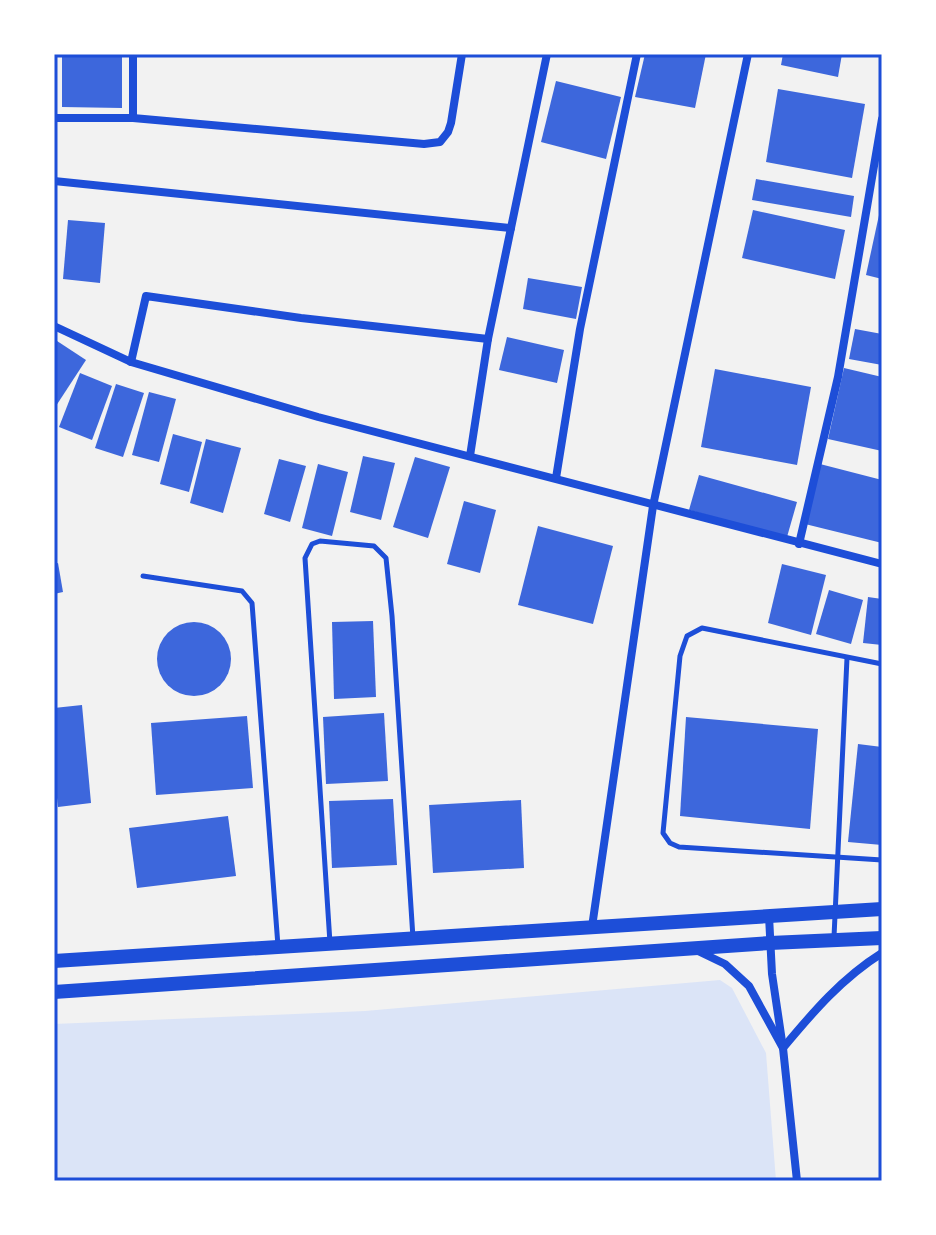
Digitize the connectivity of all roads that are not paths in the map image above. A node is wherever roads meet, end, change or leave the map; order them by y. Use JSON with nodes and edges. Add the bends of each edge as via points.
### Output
{"nodes":[{"id":1,"x":133,"y":54,"type":"edge"},
{"id":2,"x":462,"y":54,"type":"edge"},
{"id":3,"x":547,"y":54,"type":"edge"},
{"id":4,"x":637,"y":54,"type":"edge"},
{"id":5,"x":748,"y":54,"type":"edge"},
{"id":6,"x":54,"y":118,"type":"edge"},
{"id":7,"x":133,"y":118,"type":"junction"},
{"id":8,"x":882,"y":119,"type":"edge"},
{"id":9,"x":54,"y":181,"type":"edge"},
{"id":10,"x":511,"y":228,"type":"junction"},
{"id":11,"x":54,"y":326,"type":"edge"},
{"id":12,"x":488,"y":339,"type":"junction"},
{"id":13,"x":131,"y":362,"type":"junction"},
{"id":14,"x":470,"y":456,"type":"junction"},
{"id":15,"x":556,"y":478,"type":"junction"},
{"id":16,"x":653,"y":506,"type":"junction"},
{"id":17,"x":799,"y":544,"type":"junction"},
{"id":18,"x":882,"y":564,"type":"edge"},
{"id":19,"x":143,"y":576,"type":"dead end"},
{"id":20,"x":847,"y":658,"type":"junction"},
{"id":21,"x":882,"y":664,"type":"edge"},
{"id":22,"x":836,"y":857,"type":"junction"},
{"id":23,"x":882,"y":860,"type":"edge"},
{"id":24,"x":882,"y":909,"type":"edge"},
{"id":25,"x":834,"y":911,"type":"junction"},
{"id":26,"x":769,"y":916,"type":"junction"},
{"id":27,"x":592,"y":928,"type":"junction"},
{"id":28,"x":882,"y":938,"type":"edge"},
{"id":29,"x":413,"y":940,"type":"junction"},
{"id":30,"x":834,"y":940,"type":"junction"},
{"id":31,"x":770,"y":943,"type":"junction"},
{"id":32,"x":330,"y":944,"type":"junction"},
{"id":33,"x":278,"y":947,"type":"junction"},
{"id":34,"x":695,"y":950,"type":"junction"},
{"id":35,"x":882,"y":953,"type":"edge"},
{"id":36,"x":54,"y":961,"type":"edge"},
{"id":37,"x":54,"y":992,"type":"edge"},
{"id":38,"x":783,"y":1048,"type":"junction"},
{"id":39,"x":797,"y":1181,"type":"edge"}],
"edges":[{"from":1,"to":7,"type":"street"},
{"from":2,"to":7,"type":"street","via":[[451,123],[440,142]]},
{"from":3,"to":10,"type":"street"},
{"from":4,"to":15,"type":"street","via":[[580,329]]},
{"from":5,"to":16,"type":"street"},
{"from":6,"to":7,"type":"street"},
{"from":8,"to":17,"type":"street","via":[[838,377]]},
{"from":9,"to":10,"type":"street"},
{"from":10,"to":12,"type":"street"},
{"from":11,"to":13,"type":"street"},
{"from":12,"to":13,"type":"street","via":[[146,296]]},
{"from":12,"to":14,"type":"street"},
{"from":13,"to":14,"type":"street"},
{"from":14,"to":15,"type":"street"},
{"from":15,"to":16,"type":"street"},
{"from":16,"to":17,"type":"street"},
{"from":16,"to":27,"type":"street"},
{"from":17,"to":18,"type":"street"},
{"from":19,"to":33,"type":"lane","via":[[242,591],[252,603]]},
{"from":20,"to":21,"type":"lane"},
{"from":20,"to":22,"type":"lane"},
{"from":20,"to":22,"type":"lane","via":[[702,628],[687,636],[680,656],[663,833],[679,847]]},
{"from":22,"to":23,"type":"lane"},
{"from":22,"to":25,"type":"lane"},
{"from":24,"to":25,"type":"main road"},
{"from":25,"to":26,"type":"main road"},
{"from":25,"to":30,"type":"lane"},
{"from":26,"to":27,"type":"main road"},
{"from":26,"to":31,"type":"street"},
{"from":27,"to":29,"type":"main road"},
{"from":28,"to":30,"type":"main road"},
{"from":29,"to":32,"type":"main road"},
{"from":29,"to":32,"type":"lane","via":[[386,558],[374,546],[320,541],[312,544],[305,558]]},
{"from":30,"to":31,"type":"main road"},
{"from":31,"to":34,"type":"main road"},
{"from":31,"to":38,"type":"street"},
{"from":32,"to":33,"type":"main road"},
{"from":33,"to":36,"type":"main road"},
{"from":34,"to":37,"type":"main road"},
{"from":34,"to":38,"type":"street","via":[[725,964],[749,986]]},
{"from":35,"to":38,"type":"street","via":[[856,969]]},
{"from":38,"to":39,"type":"street"}]}
